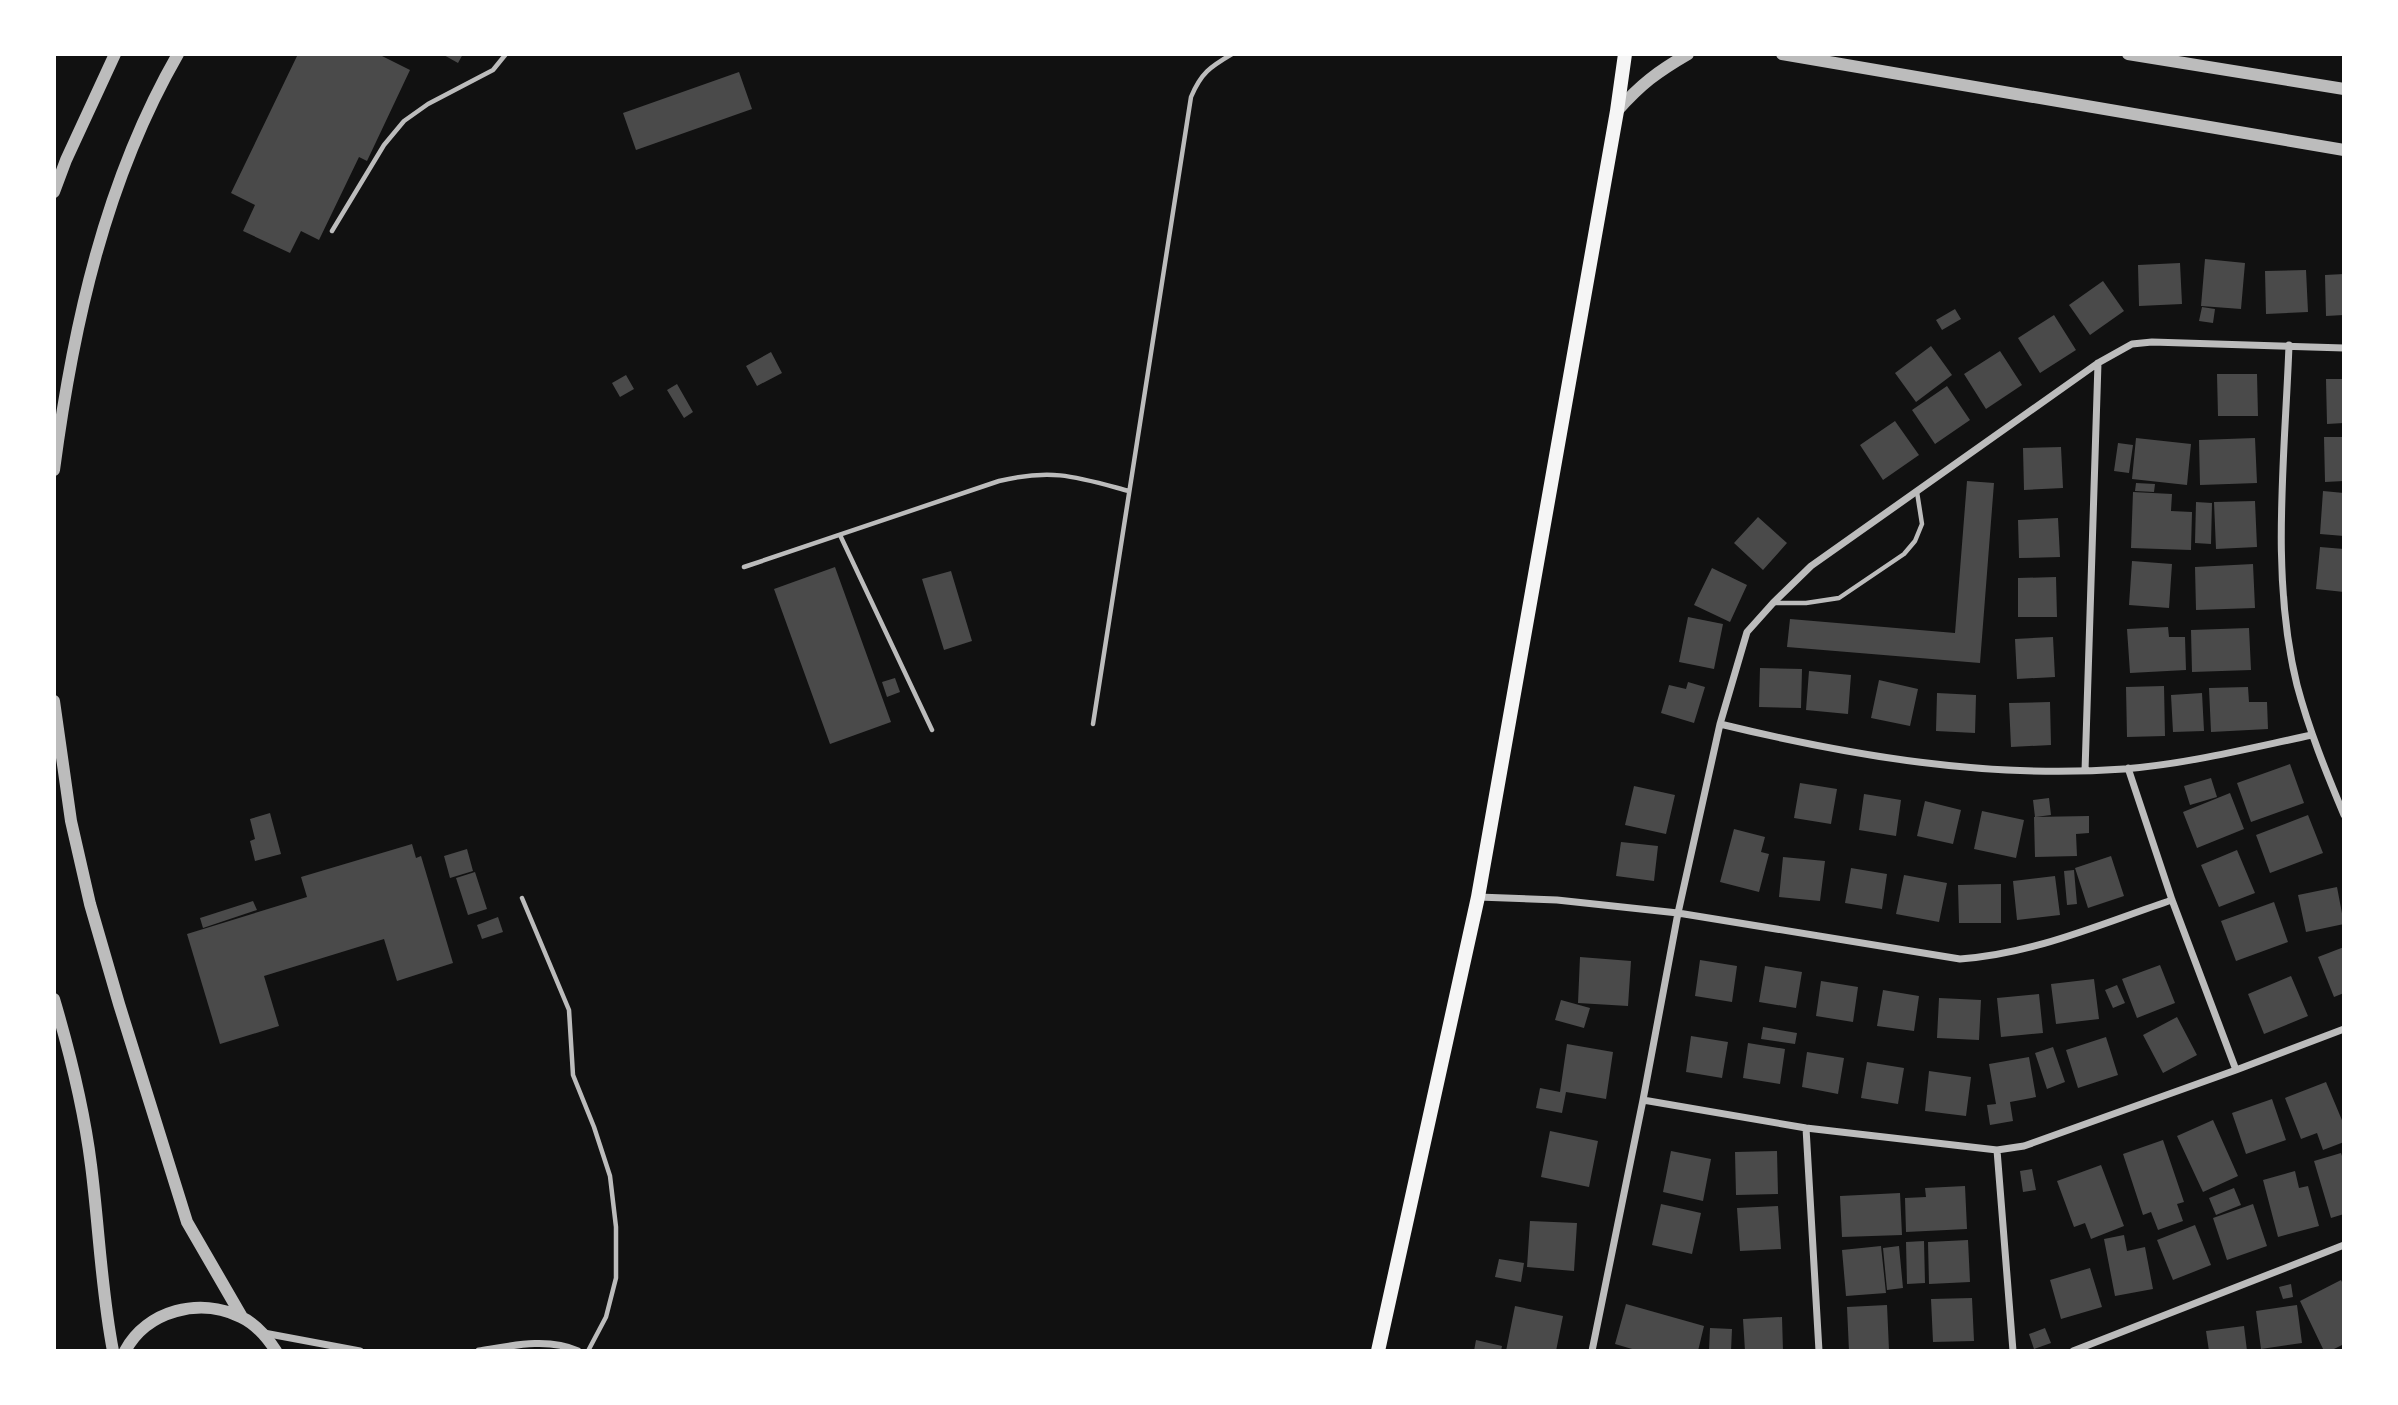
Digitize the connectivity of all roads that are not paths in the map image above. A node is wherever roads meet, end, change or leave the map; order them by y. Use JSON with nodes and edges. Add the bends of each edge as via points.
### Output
{"nodes":[{"id":1,"x":115,"y":54,"type":"edge"},
{"id":2,"x":178,"y":54,"type":"edge"},
{"id":3,"x":506,"y":54,"type":"edge"},
{"id":4,"x":1232,"y":54,"type":"edge"},
{"id":5,"x":1625,"y":54,"type":"edge"},
{"id":6,"x":1688,"y":54,"type":"edge"},
{"id":7,"x":1782,"y":54,"type":"edge"},
{"id":8,"x":2129,"y":54,"type":"edge"},
{"id":9,"x":2344,"y":89,"type":"edge"},
{"id":10,"x":1617,"y":111,"type":"junction"},
{"id":11,"x":2344,"y":150,"type":"edge"},
{"id":12,"x":54,"y":192,"type":"edge"},
{"id":13,"x":332,"y":231,"type":"dead end"},
{"id":14,"x":2289,"y":345,"type":"junction"},
{"id":15,"x":2344,"y":348,"type":"edge"},
{"id":16,"x":2098,"y":363,"type":"junction"},
{"id":17,"x":54,"y":470,"type":"edge"},
{"id":18,"x":1129,"y":491,"type":"junction"},
{"id":19,"x":1917,"y":491,"type":"junction"},
{"id":20,"x":840,"y":535,"type":"junction"},
{"id":21,"x":744,"y":567,"type":"dead end"},
{"id":22,"x":1773,"y":603,"type":"junction"},
{"id":23,"x":54,"y":701,"type":"edge"},
{"id":24,"x":1093,"y":724,"type":"dead end"},
{"id":25,"x":1720,"y":724,"type":"junction"},
{"id":26,"x":932,"y":730,"type":"dead end"},
{"id":27,"x":2312,"y":735,"type":"junction"},
{"id":28,"x":2128,"y":768,"type":"junction"},
{"id":29,"x":2085,"y":771,"type":"junction"},
{"id":30,"x":2344,"y":815,"type":"edge"},
{"id":31,"x":1479,"y":897,"type":"junction"},
{"id":32,"x":522,"y":898,"type":"dead end"},
{"id":33,"x":2172,"y":900,"type":"junction"},
{"id":34,"x":1678,"y":912,"type":"junction"},
{"id":35,"x":54,"y":999,"type":"edge"},
{"id":36,"x":2344,"y":1029,"type":"edge"},
{"id":37,"x":2236,"y":1070,"type":"junction"},
{"id":38,"x":1643,"y":1100,"type":"junction"},
{"id":39,"x":1807,"y":1128,"type":"junction"},
{"id":40,"x":1997,"y":1150,"type":"junction"},
{"id":41,"x":2344,"y":1245,"type":"edge"},
{"id":42,"x":242,"y":1317,"type":"junction"},
{"id":43,"x":263,"y":1333,"type":"junction"},
{"id":44,"x":113,"y":1351,"type":"edge"},
{"id":45,"x":125,"y":1351,"type":"edge"},
{"id":46,"x":276,"y":1351,"type":"edge"},
{"id":47,"x":360,"y":1351,"type":"edge"},
{"id":48,"x":479,"y":1351,"type":"edge"},
{"id":49,"x":578,"y":1351,"type":"edge"},
{"id":50,"x":589,"y":1351,"type":"edge"},
{"id":51,"x":1378,"y":1351,"type":"edge"},
{"id":52,"x":1592,"y":1351,"type":"edge"},
{"id":53,"x":1819,"y":1351,"type":"edge"},
{"id":54,"x":2013,"y":1351,"type":"edge"},
{"id":55,"x":2073,"y":1351,"type":"edge"}],
"edges":[{"from":1,"to":12,"type":"street"},
{"from":2,"to":17,"type":"street","via":[[155,93],[110,207],[81,311]]},
{"from":3,"to":13,"type":"lane","via":[[493,70],[404,121],[384,145]]},
{"from":4,"to":18,"type":"lane","via":[[1199,77],[1191,97]]},
{"from":5,"to":10,"type":"main road"},
{"from":6,"to":10,"type":"street","via":[[1656,72]]},
{"from":7,"to":11,"type":"street"},
{"from":8,"to":9,"type":"street"},
{"from":10,"to":31,"type":"main road"},
{"from":14,"to":15,"type":"street"},
{"from":14,"to":16,"type":"street","via":[[2152,342],[2132,344]]},
{"from":14,"to":27,"type":"street","via":[[2281,558],[2297,682]]},
{"from":16,"to":19,"type":"street"},
{"from":16,"to":29,"type":"street"},
{"from":18,"to":20,"type":"lane","via":[[1070,475],[1026,475]]},
{"from":18,"to":24,"type":"lane"},
{"from":19,"to":22,"type":"street","via":[[1811,566]]},
{"from":19,"to":22,"type":"lane","via":[[1922,524],[1904,554],[1839,598]]},
{"from":20,"to":21,"type":"lane"},
{"from":20,"to":26,"type":"lane"},
{"from":22,"to":25,"type":"street","via":[[1747,632]]},
{"from":23,"to":42,"type":"street","via":[[71,821],[120,1004],[187,1222]]},
{"from":25,"to":29,"type":"street","via":[[1950,767]]},
{"from":25,"to":34,"type":"street"},
{"from":27,"to":28,"type":"street"},
{"from":27,"to":30,"type":"street"},
{"from":28,"to":29,"type":"street"},
{"from":28,"to":33,"type":"street"},
{"from":31,"to":34,"type":"street"},
{"from":31,"to":51,"type":"main road"},
{"from":32,"to":50,"type":"lane","via":[[569,1010],[573,1075],[610,1176],[616,1278],[606,1317]]},
{"from":33,"to":34,"type":"street","via":[[1995,957],[1960,959]]},
{"from":33,"to":37,"type":"street"},
{"from":34,"to":38,"type":"street"},
{"from":35,"to":44,"type":"street","via":[[91,1165]]},
{"from":36,"to":37,"type":"street"},
{"from":37,"to":40,"type":"street","via":[[2024,1146]]},
{"from":38,"to":39,"type":"street"},
{"from":38,"to":52,"type":"street"},
{"from":39,"to":40,"type":"street"},
{"from":39,"to":53,"type":"street"},
{"from":40,"to":54,"type":"street"},
{"from":41,"to":55,"type":"street"},
{"from":42,"to":43,"type":"street"},
{"from":42,"to":45,"type":"street","via":[[213,1308],[182,1309],[154,1320]]},
{"from":43,"to":46,"type":"street"},
{"from":43,"to":47,"type":"street"},
{"from":48,"to":49,"type":"street","via":[[526,1344],[568,1346]]}]}
